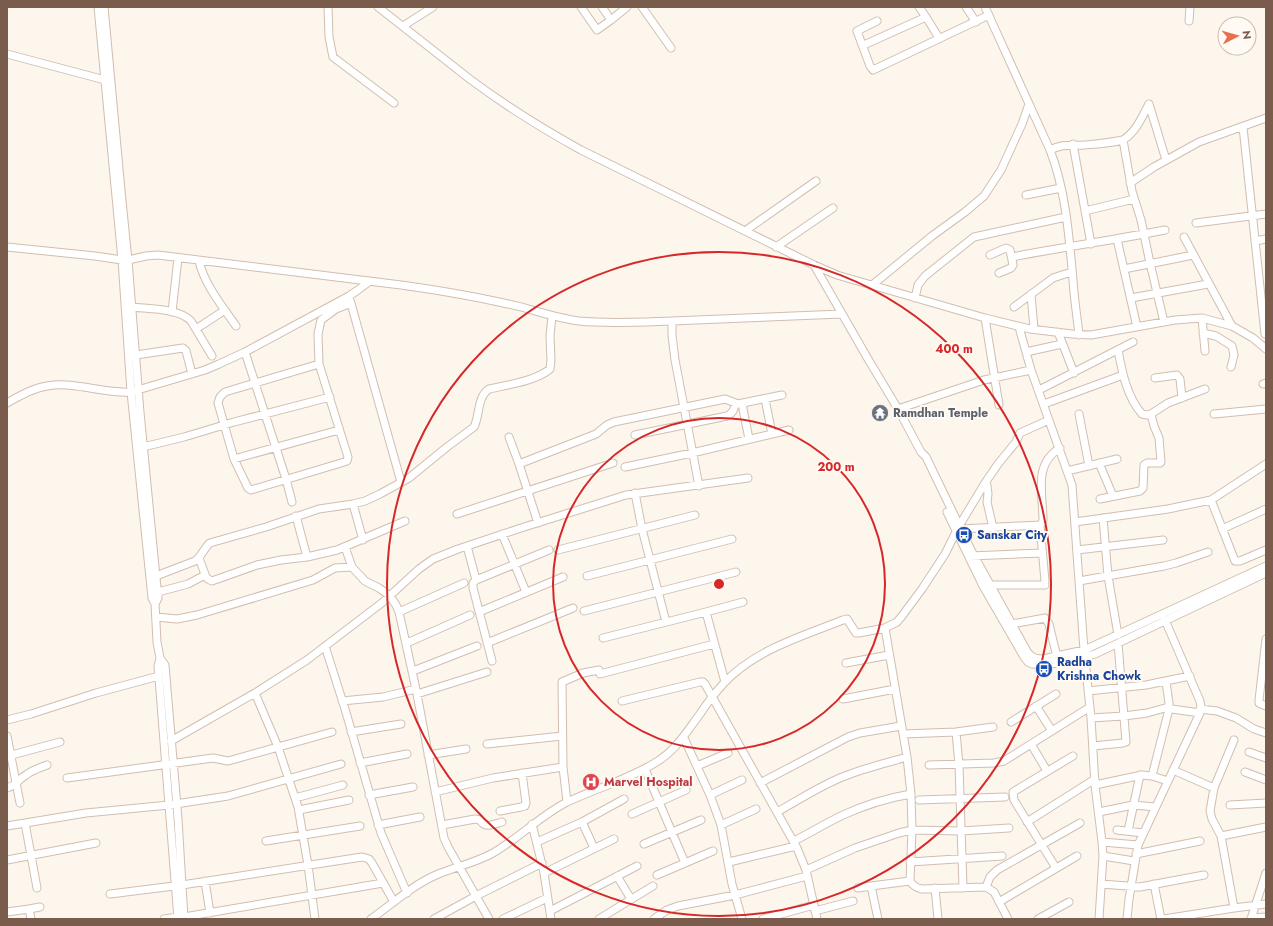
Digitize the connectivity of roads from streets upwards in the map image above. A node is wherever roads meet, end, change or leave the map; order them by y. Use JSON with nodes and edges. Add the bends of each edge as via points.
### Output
{"nodes":[{"id":1,"x":98,"y":7,"type":"edge"},
{"id":2,"x":104,"y":7,"type":"edge"},
{"id":3,"x":328,"y":7,"type":"edge"},
{"id":4,"x":378,"y":7,"type":"edge"},
{"id":5,"x":433,"y":7,"type":"edge"},
{"id":6,"x":581,"y":7,"type":"edge"},
{"id":7,"x":602,"y":7,"type":"edge"},
{"id":8,"x":627,"y":7,"type":"edge"},
{"id":9,"x":642,"y":7,"type":"edge"},
{"id":10,"x":918,"y":7,"type":"edge"},
{"id":11,"x":966,"y":7,"type":"edge"},
{"id":12,"x":985,"y":7,"type":"edge"},
{"id":13,"x":1190,"y":7,"type":"edge"},
{"id":14,"x":988,"y":15,"type":"junction"},
{"id":15,"x":926,"y":17,"type":"junction"},
{"id":16,"x":611,"y":20,"type":"junction"},
{"id":17,"x":877,"y":21,"type":"dead end"},
{"id":18,"x":976,"y":22,"type":"junction"},
{"id":19,"x":1189,"y":22,"type":"dead end"},
{"id":20,"x":403,"y":26,"type":"junction"},
{"id":21,"x":939,"y":38,"type":"junction"},
{"id":22,"x":866,"y":44,"type":"dead end"},
{"id":23,"x":671,"y":48,"type":"dead end"},
{"id":24,"x":7,"y":54,"type":"edge"},
{"id":25,"x":105,"y":80,"type":"junction"},
{"id":26,"x":394,"y":102,"type":"dead end"},
{"id":27,"x":1029,"y":104,"type":"junction"},
{"id":28,"x":1266,"y":118,"type":"edge"},
{"id":29,"x":1243,"y":127,"type":"junction"},
{"id":30,"x":1123,"y":140,"type":"junction"},
{"id":31,"x":1073,"y":144,"type":"junction"},
{"id":32,"x":1049,"y":149,"type":"junction"},
{"id":33,"x":1166,"y":160,"type":"junction"},
{"id":34,"x":816,"y":182,"type":"dead end"},
{"id":35,"x":1130,"y":183,"type":"junction"},
{"id":36,"x":1061,"y":188,"type":"junction"},
{"id":37,"x":1026,"y":194,"type":"dead end"},
{"id":38,"x":1134,"y":199,"type":"junction"},
{"id":39,"x":833,"y":208,"type":"dead end"},
{"id":40,"x":1085,"y":212,"type":"junction"},
{"id":41,"x":1266,"y":214,"type":"edge"},
{"id":42,"x":1253,"y":215,"type":"junction"},
{"id":43,"x":1066,"y":217,"type":"junction"},
{"id":44,"x":1196,"y":223,"type":"dead end"},
{"id":45,"x":1165,"y":230,"type":"dead end"},
{"id":46,"x":745,"y":231,"type":"junction"},
{"id":47,"x":1144,"y":234,"type":"junction"},
{"id":48,"x":1184,"y":237,"type":"dead end"},
{"id":49,"x":1117,"y":239,"type":"junction"},
{"id":50,"x":1266,"y":239,"type":"edge"},
{"id":51,"x":1255,"y":240,"type":"junction"},
{"id":52,"x":1091,"y":244,"type":"junction"},
{"id":53,"x":1070,"y":246,"type":"junction"},
{"id":54,"x":7,"y":247,"type":"edge"},
{"id":55,"x":776,"y":247,"type":"junction"},
{"id":56,"x":990,"y":255,"type":"dead end"},
{"id":57,"x":1193,"y":255,"type":"junction"},
{"id":58,"x":1012,"y":257,"type":"junction"},
{"id":59,"x":178,"y":258,"type":"junction"},
{"id":60,"x":125,"y":260,"type":"junction"},
{"id":61,"x":199,"y":261,"type":"junction"},
{"id":62,"x":1150,"y":263,"type":"junction"},
{"id":63,"x":814,"y":265,"type":"junction"},
{"id":64,"x":1124,"y":268,"type":"junction"},
{"id":65,"x":1072,"y":272,"type":"junction"},
{"id":66,"x":999,"y":273,"type":"dead end"},
{"id":67,"x":370,"y":281,"type":"junction"},
{"id":68,"x":1208,"y":284,"type":"junction"},
{"id":69,"x":871,"y":286,"type":"junction"},
{"id":70,"x":1156,"y":292,"type":"junction"},
{"id":71,"x":1031,"y":294,"type":"junction"},
{"id":72,"x":915,"y":298,"type":"junction"},
{"id":73,"x":1131,"y":298,"type":"junction"},
{"id":74,"x":350,"y":299,"type":"junction"},
{"id":75,"x":132,"y":307,"type":"junction"},
{"id":76,"x":1014,"y":307,"type":"dead end"},
{"id":77,"x":225,"y":310,"type":"junction"},
{"id":78,"x":172,"y":312,"type":"junction"},
{"id":79,"x":842,"y":314,"type":"junction"},
{"id":80,"x":552,"y":316,"type":"junction"},
{"id":81,"x":985,"y":318,"type":"junction"},
{"id":82,"x":1202,"y":318,"type":"junction"},
{"id":83,"x":672,"y":321,"type":"junction"},
{"id":84,"x":1164,"y":322,"type":"junction"},
{"id":85,"x":236,"y":326,"type":"dead end"},
{"id":86,"x":1232,"y":326,"type":"junction"},
{"id":87,"x":1019,"y":327,"type":"junction"},
{"id":88,"x":1137,"y":327,"type":"junction"},
{"id":89,"x":196,"y":329,"type":"junction"},
{"id":90,"x":1034,"y":329,"type":"junction"},
{"id":91,"x":1058,"y":332,"type":"junction"},
{"id":92,"x":1203,"y":333,"type":"junction"},
{"id":93,"x":1079,"y":334,"type":"junction"},
{"id":94,"x":1265,"y":334,"type":"edge"},
{"id":95,"x":1252,"y":338,"type":"junction"},
{"id":96,"x":1133,"y":342,"type":"dead end"},
{"id":97,"x":1062,"y":344,"type":"junction"},
{"id":98,"x":1266,"y":349,"type":"edge"},
{"id":99,"x":1118,"y":350,"type":"junction"},
{"id":100,"x":1205,"y":351,"type":"dead end"},
{"id":101,"x":245,"y":352,"type":"junction"},
{"id":102,"x":1026,"y":352,"type":"junction"},
{"id":103,"x":136,"y":355,"type":"junction"},
{"id":104,"x":212,"y":356,"type":"dead end"},
{"id":105,"x":318,"y":364,"type":"junction"},
{"id":106,"x":1231,"y":367,"type":"dead end"},
{"id":107,"x":1031,"y":370,"type":"junction"},
{"id":108,"x":1074,"y":373,"type":"junction"},
{"id":109,"x":192,"y":374,"type":"junction"},
{"id":110,"x":1123,"y":375,"type":"junction"},
{"id":111,"x":995,"y":377,"type":"junction"},
{"id":112,"x":1155,"y":378,"type":"dead end"},
{"id":113,"x":255,"y":383,"type":"junction"},
{"id":114,"x":1205,"y":389,"type":"dead end"},
{"id":115,"x":1039,"y":390,"type":"junction"},
{"id":116,"x":135,"y":391,"type":"junction"},
{"id":117,"x":782,"y":395,"type":"dead end"},
{"id":118,"x":330,"y":397,"type":"junction"},
{"id":119,"x":1182,"y":398,"type":"junction"},
{"id":120,"x":765,"y":399,"type":"junction"},
{"id":121,"x":7,"y":403,"type":"edge"},
{"id":122,"x":738,"y":404,"type":"junction"},
{"id":123,"x":1044,"y":404,"type":"junction"},
{"id":124,"x":999,"y":405,"type":"dead end"},
{"id":125,"x":683,"y":407,"type":"junction"},
{"id":126,"x":898,"y":409,"type":"junction"},
{"id":127,"x":1266,"y":409,"type":"edge"},
{"id":128,"x":265,"y":414,"type":"junction"},
{"id":129,"x":1079,"y":414,"type":"dead end"},
{"id":130,"x":1151,"y":414,"type":"junction"},
{"id":131,"x":1214,"y":414,"type":"dead end"},
{"id":132,"x":1049,"y":420,"type":"junction"},
{"id":133,"x":687,"y":424,"type":"junction"},
{"id":134,"x":224,"y":425,"type":"junction"},
{"id":135,"x":338,"y":430,"type":"junction"},
{"id":136,"x":789,"y":430,"type":"dead end"},
{"id":137,"x":772,"y":434,"type":"junction"},
{"id":138,"x":635,"y":435,"type":"dead end"},
{"id":139,"x":509,"y":437,"type":"dead end"},
{"id":140,"x":750,"y":440,"type":"junction"},
{"id":141,"x":144,"y":447,"type":"junction"},
{"id":142,"x":275,"y":447,"type":"junction"},
{"id":143,"x":1060,"y":448,"type":"junction"},
{"id":144,"x":692,"y":453,"type":"junction"},
{"id":145,"x":234,"y":459,"type":"junction"},
{"id":146,"x":1117,"y":459,"type":"dead end"},
{"id":147,"x":613,"y":462,"type":"dead end"},
{"id":148,"x":1099,"y":463,"type":"junction"},
{"id":149,"x":519,"y":464,"type":"junction"},
{"id":150,"x":1266,"y":464,"type":"edge"},
{"id":151,"x":1089,"y":466,"type":"junction"},
{"id":152,"x":625,"y":467,"type":"dead end"},
{"id":153,"x":1068,"y":471,"type":"junction"},
{"id":154,"x":748,"y":478,"type":"dead end"},
{"id":155,"x":286,"y":479,"type":"junction"},
{"id":156,"x":401,"y":482,"type":"junction"},
{"id":157,"x":985,"y":483,"type":"junction"},
{"id":158,"x":699,"y":486,"type":"junction"},
{"id":159,"x":528,"y":491,"type":"junction"},
{"id":160,"x":635,"y":493,"type":"junction"},
{"id":161,"x":1113,"y":496,"type":"junction"},
{"id":162,"x":1100,"y":499,"type":"dead end"},
{"id":163,"x":1211,"y":500,"type":"junction"},
{"id":164,"x":292,"y":502,"type":"dead end"},
{"id":165,"x":353,"y":504,"type":"junction"},
{"id":166,"x":1266,"y":509,"type":"edge"},
{"id":167,"x":457,"y":514,"type":"dead end"},
{"id":168,"x":695,"y":515,"type":"dead end"},
{"id":169,"x":296,"y":516,"type":"junction"},
{"id":170,"x":1103,"y":518,"type":"junction"},
{"id":171,"x":405,"y":522,"type":"dead end"},
{"id":172,"x":1075,"y":522,"type":"junction"},
{"id":173,"x":538,"y":523,"type":"junction"},
{"id":174,"x":1040,"y":525,"type":"junction"},
{"id":175,"x":994,"y":528,"type":"junction"},
{"id":176,"x":642,"y":529,"type":"junction"},
{"id":177,"x":959,"y":529,"type":"junction"},
{"id":178,"x":1222,"y":529,"type":"junction"},
{"id":179,"x":502,"y":534,"type":"junction"},
{"id":180,"x":732,"y":539,"type":"dead end"},
{"id":181,"x":363,"y":540,"type":"junction"},
{"id":182,"x":1163,"y":540,"type":"dead end"},
{"id":183,"x":467,"y":546,"type":"junction"},
{"id":184,"x":345,"y":547,"type":"junction"},
{"id":185,"x":1105,"y":547,"type":"junction"},
{"id":186,"x":549,"y":550,"type":"dead end"},
{"id":187,"x":558,"y":550,"type":"dead end"},
{"id":188,"x":1077,"y":550,"type":"junction"},
{"id":189,"x":1266,"y":550,"type":"edge"},
{"id":190,"x":1208,"y":552,"type":"dead end"},
{"id":191,"x":1042,"y":553,"type":"junction"},
{"id":192,"x":971,"y":556,"type":"junction"},
{"id":193,"x":307,"y":557,"type":"junction"},
{"id":194,"x":199,"y":558,"type":"junction"},
{"id":195,"x":650,"y":560,"type":"junction"},
{"id":196,"x":514,"y":565,"type":"junction"},
{"id":197,"x":1266,"y":566,"type":"edge"},
{"id":198,"x":352,"y":567,"type":"junction"},
{"id":199,"x":736,"y":572,"type":"dead end"},
{"id":200,"x":1266,"y":573,"type":"edge"},
{"id":201,"x":205,"y":575,"type":"junction"},
{"id":202,"x":156,"y":576,"type":"junction"},
{"id":203,"x":587,"y":576,"type":"dead end"},
{"id":204,"x":1108,"y":576,"type":"junction"},
{"id":205,"x":563,"y":577,"type":"dead end"},
{"id":206,"x":476,"y":580,"type":"junction"},
{"id":207,"x":1079,"y":581,"type":"junction"},
{"id":208,"x":464,"y":583,"type":"dead end"},
{"id":209,"x":990,"y":585,"type":"junction"},
{"id":210,"x":158,"y":592,"type":"junction"},
{"id":211,"x":526,"y":592,"type":"junction"},
{"id":212,"x":658,"y":592,"type":"junction"},
{"id":213,"x":390,"y":596,"type":"junction"},
{"id":214,"x":743,"y":602,"type":"dead end"},
{"id":215,"x":155,"y":604,"type":"junction"},
{"id":216,"x":573,"y":608,"type":"dead end"},
{"id":217,"x":584,"y":611,"type":"dead end"},
{"id":218,"x":399,"y":612,"type":"junction"},
{"id":219,"x":479,"y":612,"type":"junction"},
{"id":220,"x":706,"y":612,"type":"junction"},
{"id":221,"x":470,"y":615,"type":"dead end"},
{"id":222,"x":156,"y":617,"type":"junction"},
{"id":223,"x":1165,"y":620,"type":"junction"},
{"id":224,"x":666,"y":622,"type":"junction"},
{"id":225,"x":1012,"y":624,"type":"junction"},
{"id":226,"x":885,"y":628,"type":"junction"},
{"id":227,"x":1118,"y":635,"type":"junction"},
{"id":228,"x":603,"y":638,"type":"dead end"},
{"id":229,"x":1266,"y":639,"type":"edge"},
{"id":230,"x":487,"y":643,"type":"junction"},
{"id":231,"x":1118,"y":643,"type":"junction"},
{"id":232,"x":407,"y":644,"type":"junction"},
{"id":233,"x":714,"y":644,"type":"junction"},
{"id":234,"x":324,"y":646,"type":"junction"},
{"id":235,"x":477,"y":646,"type":"dead end"},
{"id":236,"x":1084,"y":654,"type":"junction"},
{"id":237,"x":889,"y":655,"type":"junction"},
{"id":238,"x":1057,"y":657,"type":"junction"},
{"id":239,"x":160,"y":658,"type":"junction"},
{"id":240,"x":492,"y":661,"type":"dead end"},
{"id":241,"x":846,"y":663,"type":"dead end"},
{"id":242,"x":413,"y":671,"type":"junction"},
{"id":243,"x":487,"y":672,"type":"dead end"},
{"id":244,"x":159,"y":676,"type":"junction"},
{"id":245,"x":1190,"y":676,"type":"junction"},
{"id":246,"x":725,"y":682,"type":"junction"},
{"id":247,"x":1166,"y":682,"type":"junction"},
{"id":248,"x":1121,"y":688,"type":"junction"},
{"id":249,"x":895,"y":689,"type":"junction"},
{"id":250,"x":417,"y":691,"type":"junction"},
{"id":251,"x":1088,"y":691,"type":"junction"},
{"id":252,"x":255,"y":693,"type":"junction"},
{"id":253,"x":1056,"y":694,"type":"dead end"},
{"id":254,"x":712,"y":697,"type":"junction"},
{"id":255,"x":843,"y":699,"type":"dead end"},
{"id":256,"x":342,"y":701,"type":"junction"},
{"id":257,"x":622,"y":701,"type":"dead end"},
{"id":258,"x":1036,"y":706,"type":"junction"},
{"id":259,"x":1266,"y":706,"type":"edge"},
{"id":260,"x":1090,"y":707,"type":"junction"},
{"id":261,"x":1169,"y":709,"type":"junction"},
{"id":262,"x":1200,"y":711,"type":"junction"},
{"id":263,"x":1124,"y":716,"type":"junction"},
{"id":264,"x":1091,"y":718,"type":"junction"},
{"id":265,"x":7,"y":720,"type":"edge"},
{"id":266,"x":1011,"y":722,"type":"dead end"},
{"id":267,"x":401,"y":724,"type":"dead end"},
{"id":268,"x":902,"y":726,"type":"junction"},
{"id":269,"x":993,"y":727,"type":"dead end"},
{"id":270,"x":1052,"y":731,"type":"junction"},
{"id":271,"x":332,"y":732,"type":"dead end"},
{"id":272,"x":351,"y":732,"type":"junction"},
{"id":273,"x":956,"y":732,"type":"junction"},
{"id":274,"x":1266,"y":733,"type":"edge"},
{"id":275,"x":903,"y":734,"type":"junction"},
{"id":276,"x":7,"y":736,"type":"edge"},
{"id":277,"x":562,"y":736,"type":"junction"},
{"id":278,"x":684,"y":738,"type":"junction"},
{"id":279,"x":1234,"y":740,"type":"dead end"},
{"id":280,"x":171,"y":741,"type":"junction"},
{"id":281,"x":60,"y":742,"type":"dead end"},
{"id":282,"x":487,"y":744,"type":"dead end"},
{"id":283,"x":1031,"y":744,"type":"junction"},
{"id":284,"x":1093,"y":746,"type":"junction"},
{"id":285,"x":278,"y":747,"type":"junction"},
{"id":286,"x":466,"y":749,"type":"dead end"},
{"id":287,"x":1249,"y":752,"type":"dead end"},
{"id":288,"x":728,"y":753,"type":"dead end"},
{"id":289,"x":407,"y":754,"type":"dead end"},
{"id":290,"x":428,"y":755,"type":"junction"},
{"id":291,"x":9,"y":756,"type":"edge"},
{"id":292,"x":1073,"y":756,"type":"dead end"},
{"id":293,"x":907,"y":757,"type":"junction"},
{"id":294,"x":1266,"y":758,"type":"edge"},
{"id":295,"x":360,"y":763,"type":"junction"},
{"id":296,"x":341,"y":764,"type":"dead end"},
{"id":297,"x":47,"y":765,"type":"dead end"},
{"id":298,"x":170,"y":765,"type":"junction"},
{"id":299,"x":929,"y":765,"type":"dead end"},
{"id":300,"x":959,"y":765,"type":"junction"},
{"id":301,"x":697,"y":766,"type":"junction"},
{"id":302,"x":564,"y":767,"type":"junction"},
{"id":303,"x":645,"y":769,"type":"junction"},
{"id":304,"x":1173,"y":770,"type":"junction"},
{"id":305,"x":1047,"y":771,"type":"junction"},
{"id":306,"x":1245,"y":772,"type":"dead end"},
{"id":307,"x":522,"y":773,"type":"junction"},
{"id":308,"x":1140,"y":775,"type":"junction"},
{"id":309,"x":1152,"y":776,"type":"junction"},
{"id":310,"x":67,"y":778,"type":"dead end"},
{"id":311,"x":288,"y":779,"type":"junction"},
{"id":312,"x":742,"y":780,"type":"dead end"},
{"id":313,"x":1266,"y":780,"type":"edge"},
{"id":314,"x":1168,"y":781,"type":"junction"},
{"id":315,"x":1095,"y":782,"type":"junction"},
{"id":316,"x":760,"y":783,"type":"junction"},
{"id":317,"x":17,"y":784,"type":"junction"},
{"id":318,"x":343,"y":785,"type":"dead end"},
{"id":319,"x":413,"y":787,"type":"dead end"},
{"id":320,"x":7,"y":788,"type":"edge"},
{"id":321,"x":1214,"y":788,"type":"junction"},
{"id":322,"x":686,"y":790,"type":"dead end"},
{"id":323,"x":435,"y":792,"type":"junction"},
{"id":324,"x":370,"y":794,"type":"junction"},
{"id":325,"x":910,"y":794,"type":"junction"},
{"id":326,"x":710,"y":795,"type":"junction"},
{"id":327,"x":1005,"y":797,"type":"dead end"},
{"id":328,"x":295,"y":798,"type":"junction"},
{"id":329,"x":960,"y":798,"type":"junction"},
{"id":330,"x":624,"y":799,"type":"dead end"},
{"id":331,"x":349,"y":800,"type":"dead end"},
{"id":332,"x":919,"y":800,"type":"dead end"},
{"id":333,"x":567,"y":802,"type":"junction"},
{"id":334,"x":658,"y":802,"type":"junction"},
{"id":335,"x":20,"y":803,"type":"dead end"},
{"id":336,"x":1266,"y":803,"type":"edge"},
{"id":337,"x":173,"y":805,"type":"junction"},
{"id":338,"x":1133,"y":805,"type":"junction"},
{"id":339,"x":1230,"y":805,"type":"dead end"},
{"id":340,"x":1155,"y":807,"type":"junction"},
{"id":341,"x":756,"y":809,"type":"dead end"},
{"id":342,"x":299,"y":810,"type":"junction"},
{"id":343,"x":500,"y":811,"type":"dead end"},
{"id":344,"x":777,"y":812,"type":"junction"},
{"id":345,"x":1099,"y":812,"type":"junction"},
{"id":346,"x":632,"y":814,"type":"dead end"},
{"id":347,"x":420,"y":817,"type":"dead end"},
{"id":348,"x":701,"y":820,"type":"dead end"},
{"id":349,"x":502,"y":822,"type":"dead end"},
{"id":350,"x":582,"y":822,"type":"junction"},
{"id":351,"x":1027,"y":822,"type":"junction"},
{"id":352,"x":25,"y":823,"type":"junction"},
{"id":353,"x":1080,"y":823,"type":"dead end"},
{"id":354,"x":532,"y":824,"type":"junction"},
{"id":355,"x":378,"y":825,"type":"junction"},
{"id":356,"x":442,"y":825,"type":"junction"},
{"id":357,"x":721,"y":825,"type":"junction"},
{"id":358,"x":7,"y":826,"type":"edge"},
{"id":359,"x":360,"y":826,"type":"dead end"},
{"id":360,"x":1266,"y":827,"type":"edge"},
{"id":361,"x":1009,"y":828,"type":"dead end"},
{"id":362,"x":912,"y":830,"type":"junction"},
{"id":363,"x":961,"y":830,"type":"junction"},
{"id":364,"x":1117,"y":830,"type":"dead end"},
{"id":365,"x":1128,"y":831,"type":"junction"},
{"id":366,"x":672,"y":833,"type":"junction"},
{"id":367,"x":1143,"y":833,"type":"junction"},
{"id":368,"x":302,"y":835,"type":"junction"},
{"id":369,"x":1221,"y":836,"type":"junction"},
{"id":370,"x":614,"y":839,"type":"dead end"},
{"id":371,"x":266,"y":841,"type":"dead end"},
{"id":372,"x":1200,"y":841,"type":"dead end"},
{"id":373,"x":537,"y":842,"type":"junction"},
{"id":374,"x":1102,"y":842,"type":"junction"},
{"id":375,"x":96,"y":843,"type":"dead end"},
{"id":376,"x":644,"y":844,"type":"dead end"},
{"id":377,"x":795,"y":844,"type":"junction"},
{"id":378,"x":1042,"y":845,"type":"junction"},
{"id":379,"x":1138,"y":845,"type":"junction"},
{"id":380,"x":594,"y":848,"type":"junction"},
{"id":381,"x":713,"y":851,"type":"dead end"},
{"id":382,"x":31,"y":856,"type":"junction"},
{"id":383,"x":1002,"y":856,"type":"dead end"},
{"id":384,"x":1077,"y":856,"type":"dead end"},
{"id":385,"x":1103,"y":856,"type":"junction"},
{"id":386,"x":1135,"y":857,"type":"junction"},
{"id":387,"x":962,"y":859,"type":"junction"},
{"id":388,"x":7,"y":860,"type":"edge"},
{"id":389,"x":729,"y":862,"type":"junction"},
{"id":390,"x":910,"y":862,"type":"junction"},
{"id":391,"x":542,"y":863,"type":"junction"},
{"id":392,"x":685,"y":863,"type":"junction"},
{"id":393,"x":308,"y":865,"type":"junction"},
{"id":394,"x":637,"y":866,"type":"dead end"},
{"id":395,"x":460,"y":867,"type":"junction"},
{"id":396,"x":1056,"y":868,"type":"junction"},
{"id":397,"x":544,"y":873,"type":"junction"},
{"id":398,"x":806,"y":873,"type":"junction"},
{"id":399,"x":1266,"y":873,"type":"edge"},
{"id":400,"x":657,"y":875,"type":"dead end"},
{"id":401,"x":1204,"y":875,"type":"dead end"},
{"id":402,"x":617,"y":876,"type":"junction"},
{"id":403,"x":205,"y":881,"type":"junction"},
{"id":404,"x":910,"y":881,"type":"junction"},
{"id":405,"x":383,"y":883,"type":"junction"},
{"id":406,"x":1101,"y":884,"type":"junction"},
{"id":407,"x":1154,"y":884,"type":"junction"},
{"id":408,"x":179,"y":885,"type":"junction"},
{"id":409,"x":653,"y":886,"type":"dead end"},
{"id":410,"x":871,"y":886,"type":"junction"},
{"id":411,"x":986,"y":886,"type":"junction"},
{"id":412,"x":1131,"y":887,"type":"junction"},
{"id":413,"x":37,"y":888,"type":"dead end"},
{"id":414,"x":858,"y":888,"type":"dead end"},
{"id":415,"x":935,"y":888,"type":"junction"},
{"id":416,"x":963,"y":888,"type":"junction"},
{"id":417,"x":1264,"y":888,"type":"edge"},
{"id":418,"x":407,"y":893,"type":"junction"},
{"id":419,"x":110,"y":894,"type":"dead end"},
{"id":420,"x":735,"y":895,"type":"junction"},
{"id":421,"x":312,"y":896,"type":"junction"},
{"id":422,"x":476,"y":896,"type":"junction"},
{"id":423,"x":547,"y":898,"type":"junction"},
{"id":424,"x":631,"y":899,"type":"junction"},
{"id":425,"x":394,"y":902,"type":"junction"},
{"id":426,"x":853,"y":902,"type":"dead end"},
{"id":427,"x":999,"y":902,"type":"junction"},
{"id":428,"x":1068,"y":902,"type":"dead end"},
{"id":429,"x":1266,"y":904,"type":"edge"},
{"id":430,"x":1256,"y":905,"type":"junction"},
{"id":431,"x":40,"y":907,"type":"dead end"},
{"id":432,"x":815,"y":908,"type":"junction"},
{"id":433,"x":1234,"y":908,"type":"junction"},
{"id":434,"x":29,"y":909,"type":"junction"},
{"id":435,"x":550,"y":911,"type":"junction"},
{"id":436,"x":7,"y":912,"type":"edge"},
{"id":437,"x":210,"y":913,"type":"junction"},
{"id":438,"x":1266,"y":917,"type":"edge"},
{"id":439,"x":181,"y":918,"type":"edge"},
{"id":440,"x":31,"y":919,"type":"edge"},
{"id":441,"x":164,"y":919,"type":"edge"},
{"id":442,"x":315,"y":919,"type":"edge"},
{"id":443,"x":371,"y":919,"type":"edge"},
{"id":444,"x":434,"y":919,"type":"edge"},
{"id":445,"x":489,"y":919,"type":"edge"},
{"id":446,"x":503,"y":919,"type":"edge"},
{"id":447,"x":551,"y":919,"type":"edge"},
{"id":448,"x":599,"y":919,"type":"edge"},
{"id":449,"x":654,"y":919,"type":"edge"},
{"id":450,"x":742,"y":919,"type":"edge"},
{"id":451,"x":763,"y":919,"type":"edge"},
{"id":452,"x":817,"y":919,"type":"edge"},
{"id":453,"x":878,"y":919,"type":"edge"},
{"id":454,"x":938,"y":919,"type":"edge"},
{"id":455,"x":1008,"y":919,"type":"edge"},
{"id":456,"x":1038,"y":919,"type":"edge"},
{"id":457,"x":1099,"y":919,"type":"edge"},
{"id":458,"x":1127,"y":919,"type":"edge"},
{"id":459,"x":1161,"y":919,"type":"edge"},
{"id":460,"x":1164,"y":919,"type":"edge"},
{"id":461,"x":1251,"y":919,"type":"edge"}],
"edges":[{"from":1,"to":25,"type":"street"},
{"from":2,"to":60,"type":"street"},
{"from":3,"to":26,"type":"street","via":[[332,57]]},
{"from":4,"to":20,"type":"street"},
{"from":5,"to":20,"type":"street"},
{"from":6,"to":16,"type":"street","via":[[597,30]]},
{"from":7,"to":16,"type":"street"},
{"from":8,"to":16,"type":"street"},
{"from":9,"to":23,"type":"street"},
{"from":10,"to":15,"type":"street"},
{"from":11,"to":18,"type":"street"},
{"from":12,"to":14,"type":"street"},
{"from":13,"to":19,"type":"street"},
{"from":14,"to":18,"type":"street"},
{"from":14,"to":27,"type":"street"},
{"from":15,"to":21,"type":"street"},
{"from":15,"to":22,"type":"street"},
{"from":17,"to":21,"type":"street","via":[[857,31],[873,70]]},
{"from":18,"to":21,"type":"street"},
{"from":20,"to":46,"type":"street","via":[[472,80],[546,130]]},
{"from":24,"to":25,"type":"street"},
{"from":25,"to":60,"type":"street"},
{"from":27,"to":32,"type":"street"},
{"from":27,"to":69,"type":"street","via":[[1001,170],[984,196]]},
{"from":28,"to":29,"type":"street"},
{"from":29,"to":33,"type":"street","via":[[1204,139]]},
{"from":29,"to":42,"type":"street"},
{"from":30,"to":31,"type":"street"},
{"from":30,"to":33,"type":"street","via":[[1132,132],[1149,104]]},
{"from":30,"to":35,"type":"street"},
{"from":31,"to":32,"type":"street"},
{"from":31,"to":40,"type":"street"},
{"from":32,"to":36,"type":"street"},
{"from":33,"to":35,"type":"street"},
{"from":34,"to":46,"type":"street"},
{"from":35,"to":38,"type":"street"},
{"from":36,"to":37,"type":"street"},
{"from":36,"to":43,"type":"street"},
{"from":38,"to":40,"type":"street"},
{"from":38,"to":47,"type":"street"},
{"from":39,"to":55,"type":"street"},
{"from":40,"to":52,"type":"street"},
{"from":41,"to":42,"type":"street"},
{"from":42,"to":44,"type":"street"},
{"from":42,"to":51,"type":"street"},
{"from":43,"to":53,"type":"street"},
{"from":43,"to":72,"type":"street","via":[[974,237],[925,276],[918,285]]},
{"from":45,"to":47,"type":"street"},
{"from":46,"to":55,"type":"street"},
{"from":47,"to":49,"type":"street"},
{"from":47,"to":62,"type":"street"},
{"from":48,"to":57,"type":"street"},
{"from":49,"to":52,"type":"street"},
{"from":49,"to":64,"type":"street"},
{"from":50,"to":51,"type":"street"},
{"from":51,"to":94,"type":"street"},
{"from":52,"to":53,"type":"street"},
{"from":53,"to":58,"type":"street"},
{"from":53,"to":65,"type":"street"},
{"from":54,"to":60,"type":"street"},
{"from":55,"to":63,"type":"street"},
{"from":56,"to":58,"type":"street","via":[[1008,248]]},
{"from":57,"to":62,"type":"street"},
{"from":57,"to":68,"type":"street"},
{"from":58,"to":66,"type":"street","via":[[1012,267]]},
{"from":59,"to":60,"type":"street","via":[[151,256]]},
{"from":59,"to":61,"type":"street"},
{"from":59,"to":78,"type":"street"},
{"from":60,"to":75,"type":"street"},
{"from":60,"to":116,"type":"street"},
{"from":61,"to":67,"type":"street"},
{"from":61,"to":77,"type":"street","via":[[206,279]]},
{"from":62,"to":64,"type":"street"},
{"from":62,"to":70,"type":"street"},
{"from":63,"to":69,"type":"street"},
{"from":63,"to":79,"type":"street"},
{"from":64,"to":73,"type":"street"},
{"from":65,"to":71,"type":"street","via":[[1054,278]]},
{"from":65,"to":93,"type":"street"},
{"from":67,"to":74,"type":"street"},
{"from":67,"to":80,"type":"street","via":[[440,290]]},
{"from":68,"to":70,"type":"street"},
{"from":68,"to":86,"type":"street"},
{"from":69,"to":72,"type":"street"},
{"from":70,"to":73,"type":"street"},
{"from":70,"to":84,"type":"street"},
{"from":71,"to":76,"type":"street"},
{"from":71,"to":90,"type":"street"},
{"from":72,"to":81,"type":"street"},
{"from":73,"to":88,"type":"street"},
{"from":74,"to":101,"type":"street"},
{"from":74,"to":105,"type":"street","via":[[321,320],[318,334]]},
{"from":74,"to":156,"type":"street"},
{"from":75,"to":78,"type":"street"},
{"from":75,"to":103,"type":"street"},
{"from":77,"to":85,"type":"street"},
{"from":77,"to":89,"type":"street"},
{"from":78,"to":89,"type":"street","via":[[187,317]]},
{"from":79,"to":83,"type":"street"},
{"from":79,"to":126,"type":"street"},
{"from":80,"to":83,"type":"street","via":[[587,322]]},
{"from":80,"to":156,"type":"street","via":[[550,369],[527,380],[485,393],[474,427]]},
{"from":81,"to":87,"type":"street"},
{"from":81,"to":111,"type":"street"},
{"from":82,"to":84,"type":"street"},
{"from":82,"to":86,"type":"street"},
{"from":82,"to":92,"type":"street"},
{"from":83,"to":125,"type":"street","via":[[675,364]]},
{"from":84,"to":88,"type":"street"},
{"from":86,"to":95,"type":"street"},
{"from":87,"to":90,"type":"street"},
{"from":87,"to":102,"type":"street"},
{"from":88,"to":93,"type":"street","via":[[1100,334]]},
{"from":89,"to":104,"type":"street"},
{"from":90,"to":91,"type":"street"},
{"from":91,"to":93,"type":"street"},
{"from":91,"to":97,"type":"street"},
{"from":92,"to":100,"type":"street"},
{"from":92,"to":106,"type":"street","via":[[1216,336],[1232,346],[1234,355]]},
{"from":94,"to":95,"type":"street"},
{"from":95,"to":98,"type":"street"},
{"from":96,"to":99,"type":"street"},
{"from":97,"to":102,"type":"street"},
{"from":97,"to":108,"type":"street"},
{"from":99,"to":108,"type":"street"},
{"from":99,"to":110,"type":"street"},
{"from":101,"to":109,"type":"street"},
{"from":101,"to":113,"type":"street"},
{"from":102,"to":107,"type":"street"},
{"from":103,"to":109,"type":"street","via":[[183,348]]},
{"from":103,"to":116,"type":"street"},
{"from":105,"to":113,"type":"street"},
{"from":105,"to":118,"type":"street"},
{"from":107,"to":111,"type":"street"},
{"from":107,"to":115,"type":"street"},
{"from":108,"to":115,"type":"street"},
{"from":109,"to":116,"type":"street"},
{"from":110,"to":123,"type":"street"},
{"from":110,"to":130,"type":"street","via":[[1139,411],[1142,414]]},
{"from":111,"to":124,"type":"street"},
{"from":111,"to":126,"type":"street"},
{"from":112,"to":119,"type":"street","via":[[1177,375],[1180,378]]},
{"from":113,"to":128,"type":"street"},
{"from":113,"to":134,"type":"street","via":[[225,392],[220,397],[218,403]]},
{"from":114,"to":119,"type":"street"},
{"from":115,"to":123,"type":"street"},
{"from":116,"to":121,"type":"street","via":[[47,386]]},
{"from":116,"to":141,"type":"street"},
{"from":116,"to":215,"type":"street","via":[[152,598]]},
{"from":117,"to":120,"type":"street"},
{"from":118,"to":128,"type":"street"},
{"from":118,"to":135,"type":"street"},
{"from":119,"to":130,"type":"street"},
{"from":120,"to":122,"type":"street"},
{"from":120,"to":137,"type":"street"},
{"from":122,"to":125,"type":"street","via":[[725,399]]},
{"from":122,"to":133,"type":"street","via":[[731,414]]},
{"from":122,"to":140,"type":"street"},
{"from":123,"to":132,"type":"street"},
{"from":125,"to":133,"type":"street"},
{"from":125,"to":149,"type":"street","via":[[614,422],[596,434]]},
{"from":126,"to":177,"type":"street","via":[[922,455],[926,457]]},
{"from":127,"to":131,"type":"street"},
{"from":128,"to":134,"type":"street"},
{"from":128,"to":142,"type":"street"},
{"from":129,"to":151,"type":"street"},
{"from":130,"to":161,"type":"street","via":[[1159,438],[1161,462],[1144,465],[1143,488],[1140,491]]},
{"from":132,"to":143,"type":"street"},
{"from":132,"to":157,"type":"street","via":[[1020,433]]},
{"from":133,"to":138,"type":"street"},
{"from":133,"to":144,"type":"street"},
{"from":134,"to":141,"type":"street"},
{"from":134,"to":145,"type":"street"},
{"from":135,"to":142,"type":"street"},
{"from":135,"to":155,"type":"street","via":[[348,457],[347,461]]},
{"from":136,"to":137,"type":"street"},
{"from":137,"to":140,"type":"street"},
{"from":139,"to":149,"type":"street"},
{"from":140,"to":144,"type":"street"},
{"from":141,"to":202,"type":"street"},
{"from":142,"to":145,"type":"street"},
{"from":142,"to":155,"type":"street"},
{"from":143,"to":153,"type":"street"},
{"from":143,"to":174,"type":"street","via":[[1047,459],[1042,470],[1043,520]]},
{"from":144,"to":152,"type":"street"},
{"from":144,"to":158,"type":"street"},
{"from":145,"to":155,"type":"street","via":[[251,490]]},
{"from":146,"to":148,"type":"street"},
{"from":147,"to":159,"type":"street"},
{"from":148,"to":151,"type":"street"},
{"from":148,"to":161,"type":"street"},
{"from":149,"to":159,"type":"street"},
{"from":150,"to":163,"type":"street"},
{"from":151,"to":153,"type":"street"},
{"from":153,"to":172,"type":"street","via":[[1072,485]]},
{"from":154,"to":158,"type":"street"},
{"from":155,"to":164,"type":"street"},
{"from":156,"to":165,"type":"street","via":[[380,494]]},
{"from":157,"to":175,"type":"street"},
{"from":157,"to":177,"type":"street"},
{"from":158,"to":160,"type":"street"},
{"from":159,"to":167,"type":"street"},
{"from":159,"to":173,"type":"street"},
{"from":160,"to":173,"type":"street"},
{"from":160,"to":176,"type":"street"},
{"from":161,"to":162,"type":"street"},
{"from":163,"to":170,"type":"street"},
{"from":163,"to":178,"type":"street"},
{"from":165,"to":169,"type":"street","via":[[328,506]]},
{"from":165,"to":181,"type":"street"},
{"from":166,"to":178,"type":"street"},
{"from":168,"to":176,"type":"street"},
{"from":169,"to":193,"type":"street"},
{"from":169,"to":194,"type":"street","via":[[210,543]]},
{"from":170,"to":172,"type":"street"},
{"from":170,"to":185,"type":"street"},
{"from":171,"to":181,"type":"street"},
{"from":172,"to":188,"type":"street"},
{"from":173,"to":179,"type":"street"},
{"from":174,"to":175,"type":"street"},
{"from":174,"to":191,"type":"street"},
{"from":175,"to":177,"type":"street"},
{"from":176,"to":187,"type":"street"},
{"from":176,"to":195,"type":"street"},
{"from":177,"to":192,"type":"street"},
{"from":177,"to":226,"type":"street","via":[[902,616],[897,622]]},
{"from":178,"to":189,"type":"street","via":[[1235,561]]},
{"from":179,"to":183,"type":"street"},
{"from":179,"to":196,"type":"street"},
{"from":180,"to":195,"type":"street"},
{"from":181,"to":184,"type":"street"},
{"from":182,"to":185,"type":"street"},
{"from":183,"to":206,"type":"street"},
{"from":183,"to":213,"type":"street","via":[[425,564]]},
{"from":184,"to":193,"type":"street"},
{"from":184,"to":198,"type":"street"},
{"from":185,"to":188,"type":"street"},
{"from":185,"to":204,"type":"street"},
{"from":186,"to":196,"type":"street"},
{"from":188,"to":207,"type":"street"},
{"from":190,"to":204,"type":"street","via":[[1176,564]]},
{"from":191,"to":192,"type":"street"},
{"from":191,"to":209,"type":"street","via":[[1045,583]]},
{"from":192,"to":209,"type":"street"},
{"from":192,"to":236,"type":"street","via":[[1014,641],[1028,662],[1044,665],[1064,662]]},
{"from":193,"to":201,"type":"street","via":[[257,565],[212,581]]},
{"from":194,"to":201,"type":"street"},
{"from":194,"to":202,"type":"street"},
{"from":195,"to":203,"type":"street"},
{"from":195,"to":212,"type":"street"},
{"from":196,"to":206,"type":"street"},
{"from":196,"to":211,"type":"street"},
{"from":197,"to":227,"type":"street"},
{"from":198,"to":213,"type":"street","via":[[365,581]]},
{"from":198,"to":222,"type":"street","via":[[335,568],[313,580],[197,615],[177,619]]},
{"from":199,"to":212,"type":"street"},
{"from":200,"to":223,"type":"street"},
{"from":201,"to":210,"type":"street","via":[[188,584]]},
{"from":202,"to":210,"type":"street"},
{"from":204,"to":207,"type":"street"},
{"from":204,"to":227,"type":"street"},
{"from":205,"to":211,"type":"street"},
{"from":206,"to":219,"type":"street","via":[[473,585]]},
{"from":207,"to":236,"type":"street"},
{"from":208,"to":218,"type":"street"},
{"from":209,"to":225,"type":"street"},
{"from":210,"to":215,"type":"street"},
{"from":211,"to":219,"type":"street"},
{"from":212,"to":217,"type":"street"},
{"from":212,"to":224,"type":"street"},
{"from":213,"to":218,"type":"street"},
{"from":213,"to":234,"type":"street"},
{"from":214,"to":220,"type":"street"},
{"from":215,"to":222,"type":"street"},
{"from":216,"to":230,"type":"street"},
{"from":218,"to":232,"type":"street"},
{"from":219,"to":230,"type":"street"},
{"from":220,"to":224,"type":"street"},
{"from":220,"to":233,"type":"street"},
{"from":221,"to":232,"type":"street"},
{"from":222,"to":239,"type":"street"},
{"from":223,"to":231,"type":"street"},
{"from":223,"to":245,"type":"street"},
{"from":224,"to":228,"type":"street"},
{"from":225,"to":238,"type":"street","via":[[1031,656],[1036,659]]},
{"from":225,"to":238,"type":"street","via":[[1045,618]]},
{"from":226,"to":237,"type":"street"},
{"from":226,"to":246,"type":"street","via":[[856,633],[849,621],[843,620],[778,646],[743,666]]},
{"from":227,"to":236,"type":"street"},
{"from":229,"to":259,"type":"street","via":[[1259,700]]},
{"from":230,"to":240,"type":"street"},
{"from":231,"to":236,"type":"street"},
{"from":231,"to":248,"type":"street"},
{"from":232,"to":242,"type":"street"},
{"from":233,"to":246,"type":"street"},
{"from":233,"to":277,"type":"street","via":[[599,672],[583,673],[562,682]]},
{"from":234,"to":252,"type":"street","via":[[307,660]]},
{"from":234,"to":256,"type":"street"},
{"from":235,"to":242,"type":"street"},
{"from":236,"to":238,"type":"street"},
{"from":236,"to":251,"type":"street"},
{"from":237,"to":241,"type":"street"},
{"from":237,"to":249,"type":"street"},
{"from":239,"to":244,"type":"street"},
{"from":239,"to":280,"type":"street","via":[[165,665]]},
{"from":242,"to":250,"type":"street"},
{"from":243,"to":250,"type":"street"},
{"from":244,"to":265,"type":"street"},
{"from":244,"to":298,"type":"street"},
{"from":245,"to":247,"type":"street"},
{"from":245,"to":262,"type":"street","via":[[1200,701]]},
{"from":246,"to":254,"type":"street"},
{"from":247,"to":248,"type":"street"},
{"from":247,"to":261,"type":"street"},
{"from":248,"to":251,"type":"street"},
{"from":248,"to":263,"type":"street"},
{"from":249,"to":255,"type":"street"},
{"from":249,"to":268,"type":"street"},
{"from":250,"to":256,"type":"street"},
{"from":250,"to":290,"type":"street"},
{"from":251,"to":260,"type":"street"},
{"from":252,"to":280,"type":"street"},
{"from":252,"to":285,"type":"street"},
{"from":253,"to":258,"type":"street"},
{"from":254,"to":257,"type":"street","via":[[705,684],[700,682]]},
{"from":254,"to":278,"type":"street"},
{"from":254,"to":316,"type":"street"},
{"from":256,"to":272,"type":"street"},
{"from":258,"to":266,"type":"street"},
{"from":258,"to":270,"type":"street"},
{"from":260,"to":264,"type":"street"},
{"from":260,"to":270,"type":"street"},
{"from":261,"to":262,"type":"street"},
{"from":261,"to":263,"type":"street"},
{"from":261,"to":309,"type":"street"},
{"from":262,"to":274,"type":"street","via":[[1217,711]]},
{"from":262,"to":304,"type":"street"},
{"from":263,"to":264,"type":"street"},
{"from":263,"to":284,"type":"street","via":[[1126,742]]},
{"from":264,"to":284,"type":"street"},
{"from":267,"to":272,"type":"street"},
{"from":268,"to":275,"type":"street"},
{"from":268,"to":316,"type":"street","via":[[848,737]]},
{"from":269,"to":273,"type":"street"},
{"from":270,"to":283,"type":"street"},
{"from":271,"to":285,"type":"street"},
{"from":272,"to":295,"type":"street"},
{"from":273,"to":275,"type":"street"},
{"from":273,"to":300,"type":"street"},
{"from":275,"to":293,"type":"street"},
{"from":276,"to":291,"type":"street"},
{"from":277,"to":282,"type":"street"},
{"from":277,"to":302,"type":"street"},
{"from":278,"to":301,"type":"street"},
{"from":278,"to":303,"type":"street","via":[[669,753]]},
{"from":279,"to":321,"type":"street"},
{"from":280,"to":298,"type":"street"},
{"from":281,"to":291,"type":"street"},
{"from":283,"to":300,"type":"street","via":[[1000,762]]},
{"from":283,"to":305,"type":"street"},
{"from":284,"to":315,"type":"street"},
{"from":285,"to":298,"type":"street","via":[[228,761],[213,758]]},
{"from":285,"to":311,"type":"street"},
{"from":286,"to":290,"type":"street"},
{"from":287,"to":294,"type":"street"},
{"from":288,"to":301,"type":"street"},
{"from":289,"to":295,"type":"street"},
{"from":290,"to":323,"type":"street"},
{"from":291,"to":317,"type":"street"},
{"from":292,"to":305,"type":"street"},
{"from":293,"to":325,"type":"street"},
{"from":293,"to":344,"type":"street","via":[[844,776]]},
{"from":295,"to":324,"type":"street"},
{"from":296,"to":311,"type":"street"},
{"from":297,"to":317,"type":"street","via":[[24,775]]},
{"from":298,"to":310,"type":"street"},
{"from":298,"to":337,"type":"street"},
{"from":299,"to":300,"type":"street"},
{"from":300,"to":329,"type":"street"},
{"from":301,"to":326,"type":"street"},
{"from":302,"to":307,"type":"street"},
{"from":302,"to":333,"type":"street"},
{"from":303,"to":333,"type":"street"},
{"from":303,"to":334,"type":"street"},
{"from":304,"to":314,"type":"street"},
{"from":304,"to":321,"type":"street"},
{"from":305,"to":351,"type":"street","via":[[1013,792],[1014,800]]},
{"from":306,"to":313,"type":"street"},
{"from":307,"to":323,"type":"street"},
{"from":307,"to":343,"type":"street","via":[[525,806]]},
{"from":308,"to":309,"type":"street"},
{"from":308,"to":315,"type":"street"},
{"from":308,"to":338,"type":"street"},
{"from":309,"to":314,"type":"street"},
{"from":311,"to":328,"type":"street"},
{"from":311,"to":337,"type":"street","via":[[228,796]]},
{"from":312,"to":326,"type":"street"},
{"from":314,"to":340,"type":"street"},
{"from":315,"to":345,"type":"street"},
{"from":315,"to":351,"type":"street"},
{"from":316,"to":344,"type":"street"},
{"from":317,"to":320,"type":"street"},
{"from":317,"to":335,"type":"street"},
{"from":318,"to":328,"type":"street"},
{"from":319,"to":324,"type":"street"},
{"from":321,"to":369,"type":"street","via":[[1210,812]]},
{"from":322,"to":334,"type":"street"},
{"from":323,"to":356,"type":"street"},
{"from":324,"to":355,"type":"street"},
{"from":325,"to":362,"type":"street"},
{"from":325,"to":377,"type":"street","via":[[856,809]]},
{"from":326,"to":357,"type":"street"},
{"from":327,"to":329,"type":"street"},
{"from":328,"to":342,"type":"street"},
{"from":329,"to":332,"type":"street"},
{"from":329,"to":363,"type":"street"},
{"from":330,"to":350,"type":"street"},
{"from":331,"to":342,"type":"street"},
{"from":333,"to":354,"type":"street"},
{"from":334,"to":346,"type":"street"},
{"from":334,"to":366,"type":"street"},
{"from":336,"to":339,"type":"street"},
{"from":337,"to":352,"type":"street","via":[[86,813]]},
{"from":337,"to":408,"type":"street"},
{"from":338,"to":340,"type":"street"},
{"from":338,"to":345,"type":"street"},
{"from":338,"to":365,"type":"street"},
{"from":340,"to":367,"type":"street"},
{"from":341,"to":357,"type":"street"},
{"from":342,"to":368,"type":"street"},
{"from":344,"to":377,"type":"street"},
{"from":345,"to":374,"type":"street"},
{"from":347,"to":355,"type":"street"},
{"from":348,"to":366,"type":"street"},
{"from":349,"to":356,"type":"street","via":[[485,825],[475,819]]},
{"from":350,"to":373,"type":"street"},
{"from":350,"to":380,"type":"street"},
{"from":351,"to":378,"type":"street"},
{"from":352,"to":358,"type":"street"},
{"from":352,"to":382,"type":"street"},
{"from":353,"to":378,"type":"street"},
{"from":354,"to":373,"type":"street"},
{"from":354,"to":395,"type":"street","via":[[515,839],[491,854]]},
{"from":355,"to":418,"type":"street"},
{"from":356,"to":395,"type":"street","via":[[444,838]]},
{"from":357,"to":389,"type":"street"},
{"from":359,"to":368,"type":"street"},
{"from":360,"to":369,"type":"street"},
{"from":361,"to":363,"type":"street"},
{"from":362,"to":363,"type":"street"},
{"from":362,"to":390,"type":"street"},
{"from":362,"to":398,"type":"street","via":[[855,848]]},
{"from":363,"to":387,"type":"street"},
{"from":364,"to":365,"type":"street"},
{"from":365,"to":367,"type":"street"},
{"from":366,"to":376,"type":"street"},
{"from":366,"to":392,"type":"street"},
{"from":367,"to":379,"type":"street"},
{"from":368,"to":371,"type":"street"},
{"from":368,"to":393,"type":"street"},
{"from":369,"to":433,"type":"street"},
{"from":370,"to":380,"type":"street"},
{"from":372,"to":386,"type":"street"},
{"from":373,"to":391,"type":"street"},
{"from":374,"to":379,"type":"street"},
{"from":374,"to":385,"type":"street"},
{"from":375,"to":382,"type":"street"},
{"from":377,"to":389,"type":"street"},
{"from":377,"to":398,"type":"street"},
{"from":378,"to":396,"type":"street"},
{"from":378,"to":411,"type":"street","via":[[997,870]]},
{"from":379,"to":386,"type":"street"},
{"from":380,"to":397,"type":"street"},
{"from":381,"to":392,"type":"street"},
{"from":382,"to":388,"type":"street"},
{"from":382,"to":413,"type":"street"},
{"from":383,"to":387,"type":"street"},
{"from":384,"to":396,"type":"street"},
{"from":385,"to":386,"type":"street"},
{"from":385,"to":406,"type":"street"},
{"from":386,"to":412,"type":"street"},
{"from":387,"to":390,"type":"street"},
{"from":387,"to":416,"type":"street"},
{"from":389,"to":420,"type":"street"},
{"from":390,"to":404,"type":"street"},
{"from":391,"to":397,"type":"street"},
{"from":391,"to":422,"type":"street"},
{"from":392,"to":400,"type":"street"},
{"from":393,"to":403,"type":"street"},
{"from":393,"to":405,"type":"street","via":[[366,858],[372,863]]},
{"from":393,"to":421,"type":"street"},
{"from":394,"to":402,"type":"street"},
{"from":395,"to":418,"type":"street","via":[[436,875]]},
{"from":395,"to":422,"type":"street"},
{"from":396,"to":427,"type":"street"},
{"from":397,"to":423,"type":"street"},
{"from":398,"to":420,"type":"street"},
{"from":398,"to":432,"type":"street"},
{"from":399,"to":417,"type":"street"},
{"from":401,"to":407,"type":"street"},
{"from":402,"to":424,"type":"street"},
{"from":402,"to":435,"type":"street"},
{"from":403,"to":408,"type":"street"},
{"from":403,"to":437,"type":"street"},
{"from":404,"to":410,"type":"street"},
{"from":404,"to":415,"type":"street","via":[[917,888]]},
{"from":405,"to":421,"type":"street"},
{"from":405,"to":425,"type":"street"},
{"from":406,"to":412,"type":"street"},
{"from":406,"to":457,"type":"street"},
{"from":407,"to":412,"type":"street"},
{"from":407,"to":459,"type":"street"},
{"from":408,"to":419,"type":"street"},
{"from":408,"to":439,"type":"street"},
{"from":409,"to":424,"type":"street"},
{"from":410,"to":414,"type":"street"},
{"from":410,"to":453,"type":"street"},
{"from":411,"to":416,"type":"street"},
{"from":411,"to":427,"type":"street","via":[[994,892]]},
{"from":412,"to":458,"type":"street"},
{"from":415,"to":416,"type":"street"},
{"from":415,"to":454,"type":"street"},
{"from":417,"to":430,"type":"street"},
{"from":418,"to":425,"type":"street"},
{"from":420,"to":449,"type":"street","via":[[672,908]]},
{"from":420,"to":450,"type":"street"},
{"from":421,"to":437,"type":"street"},
{"from":421,"to":442,"type":"street"},
{"from":422,"to":444,"type":"street"},
{"from":422,"to":445,"type":"street"},
{"from":423,"to":435,"type":"street"},
{"from":423,"to":446,"type":"street"},
{"from":424,"to":448,"type":"street"},
{"from":425,"to":443,"type":"street"},
{"from":426,"to":432,"type":"street"},
{"from":427,"to":455,"type":"street"},
{"from":428,"to":456,"type":"street"},
{"from":429,"to":430,"type":"street"},
{"from":430,"to":433,"type":"street"},
{"from":430,"to":461,"type":"street"},
{"from":431,"to":434,"type":"street"},
{"from":432,"to":451,"type":"street"},
{"from":432,"to":452,"type":"street"},
{"from":433,"to":460,"type":"street"},
{"from":434,"to":436,"type":"street"},
{"from":434,"to":440,"type":"street"},
{"from":435,"to":447,"type":"street"},
{"from":437,"to":439,"type":"street"},
{"from":438,"to":461,"type":"street"},
{"from":439,"to":441,"type":"street"}]}
